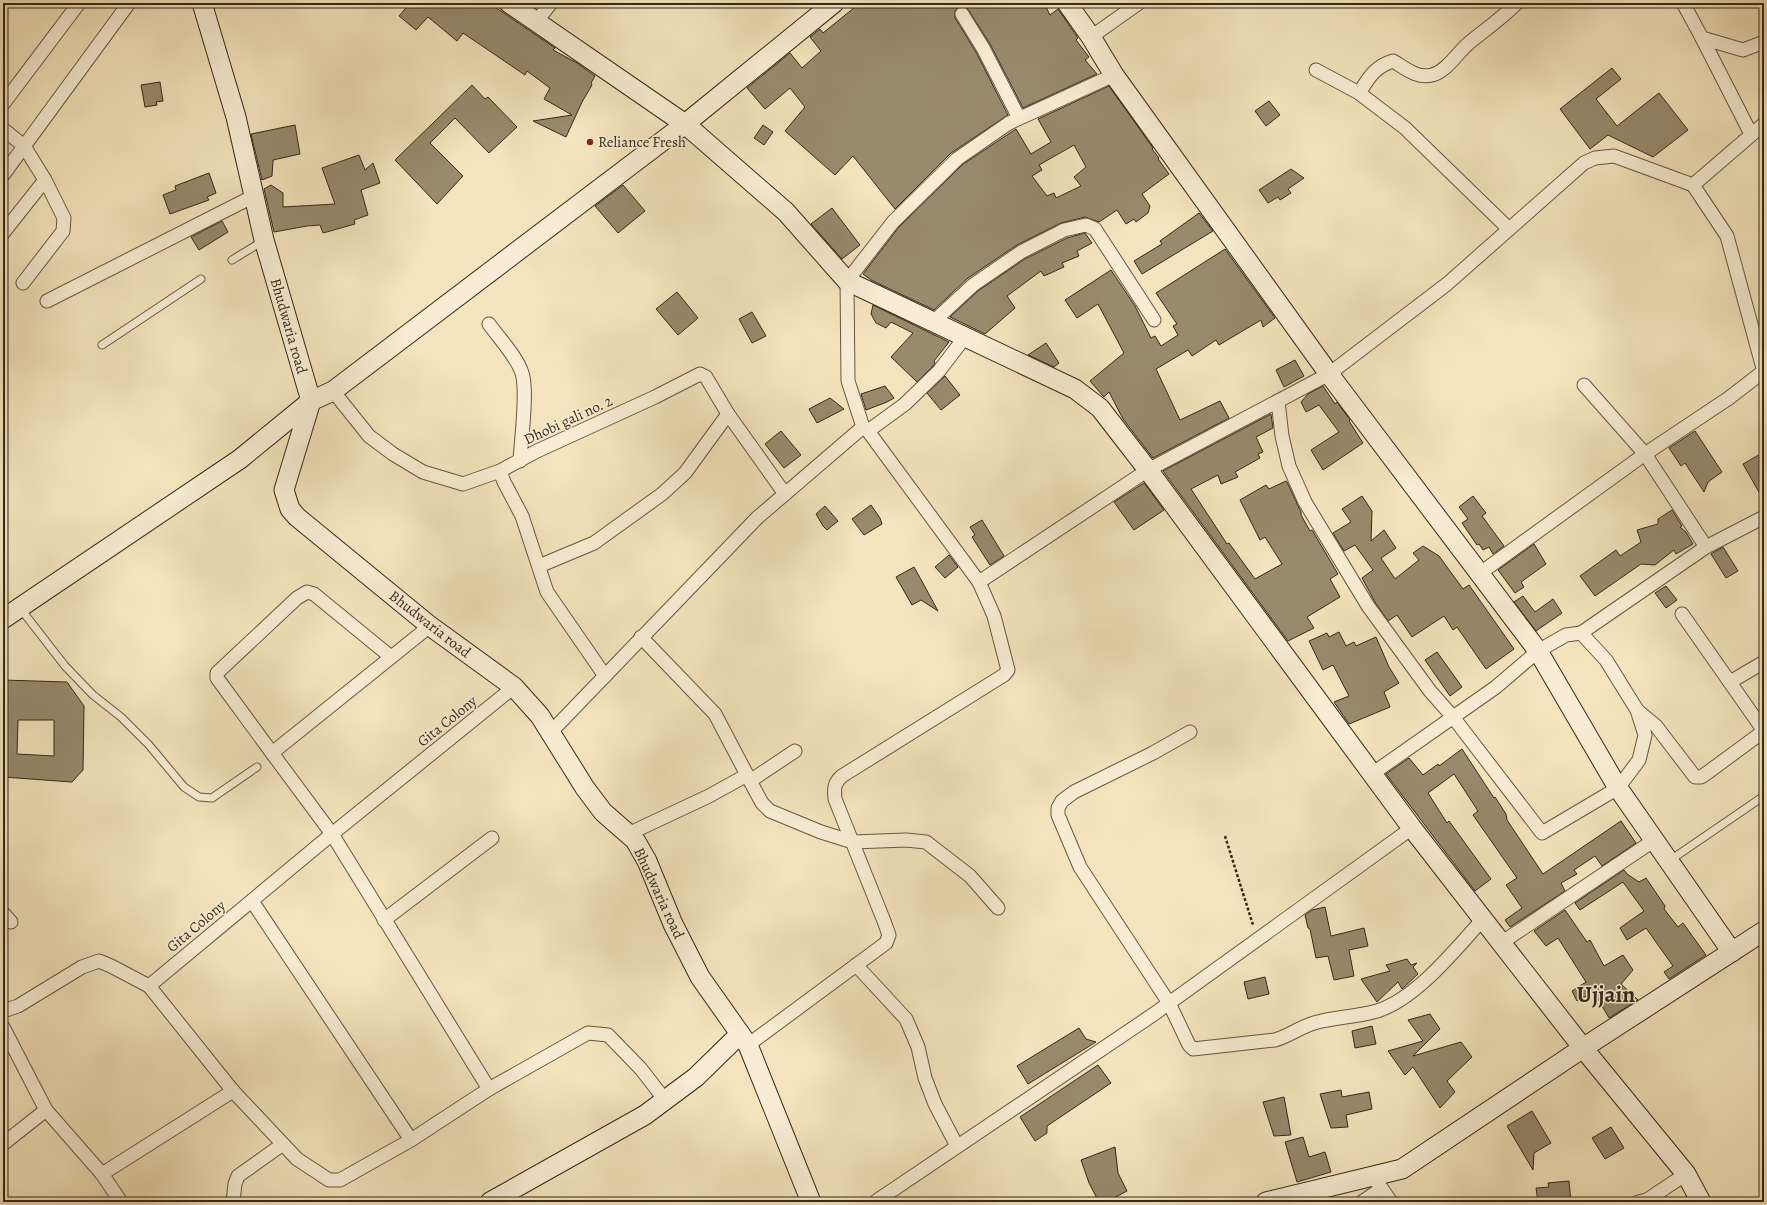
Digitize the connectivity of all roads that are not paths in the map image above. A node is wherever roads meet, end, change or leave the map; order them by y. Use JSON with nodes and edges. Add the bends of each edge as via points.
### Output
{"nodes":[{"id":1,"x":79,"y":3,"type":"edge"},
{"id":2,"x":130,"y":3,"type":"edge"},
{"id":3,"x":202,"y":3,"type":"edge"},
{"id":4,"x":509,"y":3,"type":"edge"},
{"id":5,"x":551,"y":3,"type":"edge"},
{"id":6,"x":834,"y":3,"type":"edge"},
{"id":7,"x":1067,"y":3,"type":"edge"},
{"id":8,"x":1139,"y":3,"type":"edge"},
{"id":9,"x":1517,"y":3,"type":"edge"},
{"id":10,"x":1683,"y":3,"type":"edge"},
{"id":11,"x":962,"y":14,"type":"dead end"},
{"id":12,"x":536,"y":22,"type":"junction"},
{"id":13,"x":1091,"y":37,"type":"junction"},
{"id":14,"x":1702,"y":38,"type":"junction"},
{"id":15,"x":1764,"y":42,"type":"edge"},
{"id":16,"x":1316,"y":70,"type":"dead end"},
{"id":17,"x":1114,"y":75,"type":"junction"},
{"id":18,"x":1359,"y":93,"type":"junction"},
{"id":19,"x":3,"y":104,"type":"edge"},
{"id":20,"x":1020,"y":118,"type":"junction"},
{"id":21,"x":684,"y":124,"type":"junction"},
{"id":22,"x":1764,"y":124,"type":"edge"},
{"id":23,"x":3,"y":129,"type":"edge"},
{"id":24,"x":1750,"y":134,"type":"junction"},
{"id":25,"x":24,"y":146,"type":"junction"},
{"id":26,"x":3,"y":175,"type":"edge"},
{"id":27,"x":45,"y":180,"type":"junction"},
{"id":28,"x":1693,"y":185,"type":"junction"},
{"id":29,"x":254,"y":196,"type":"junction"},
{"id":30,"x":1510,"y":229,"type":"junction"},
{"id":31,"x":3,"y":233,"type":"edge"},
{"id":32,"x":264,"y":240,"type":"junction"},
{"id":33,"x":232,"y":260,"type":"dead end"},
{"id":34,"x":201,"y":279,"type":"dead end"},
{"id":35,"x":848,"y":282,"type":"junction"},
{"id":36,"x":23,"y":283,"type":"dead end"},
{"id":37,"x":47,"y":301,"type":"dead end"},
{"id":38,"x":1154,"y":320,"type":"dead end"},
{"id":39,"x":933,"y":322,"type":"junction"},
{"id":40,"x":489,"y":324,"type":"dead end"},
{"id":41,"x":965,"y":337,"type":"junction"},
{"id":42,"x":102,"y":345,"type":"dead end"},
{"id":43,"x":1764,"y":371,"type":"edge"},
{"id":44,"x":1329,"y":374,"type":"junction"},
{"id":45,"x":1584,"y":385,"type":"dead end"},
{"id":46,"x":333,"y":391,"type":"junction"},
{"id":47,"x":311,"y":401,"type":"junction"},
{"id":48,"x":1278,"y":401,"type":"junction"},
{"id":49,"x":728,"y":414,"type":"junction"},
{"id":50,"x":866,"y":429,"type":"junction"},
{"id":51,"x":1645,"y":454,"type":"junction"},
{"id":52,"x":520,"y":461,"type":"junction"},
{"id":53,"x":1148,"y":470,"type":"junction"},
{"id":54,"x":500,"y":471,"type":"junction"},
{"id":55,"x":785,"y":494,"type":"junction"},
{"id":56,"x":1764,"y":517,"type":"edge"},
{"id":57,"x":1706,"y":547,"type":"junction"},
{"id":58,"x":539,"y":566,"type":"junction"},
{"id":59,"x":1478,"y":574,"type":"junction"},
{"id":60,"x":979,"y":582,"type":"junction"},
{"id":61,"x":20,"y":607,"type":"junction"},
{"id":62,"x":1682,"y":614,"type":"dead end"},
{"id":63,"x":3,"y":619,"type":"edge"},
{"id":64,"x":430,"y":626,"type":"junction"},
{"id":65,"x":1581,"y":632,"type":"junction"},
{"id":66,"x":641,"y":638,"type":"junction"},
{"id":67,"x":1538,"y":651,"type":"junction"},
{"id":68,"x":391,"y":657,"type":"junction"},
{"id":69,"x":1764,"y":662,"type":"edge"},
{"id":70,"x":605,"y":676,"type":"junction"},
{"id":71,"x":1730,"y":682,"type":"junction"},
{"id":72,"x":514,"y":687,"type":"junction"},
{"id":73,"x":1637,"y":710,"type":"junction"},
{"id":74,"x":1452,"y":717,"type":"junction"},
{"id":75,"x":1764,"y":731,"type":"edge"},
{"id":76,"x":1190,"y":732,"type":"dead end"},
{"id":77,"x":550,"y":733,"type":"junction"},
{"id":78,"x":795,"y":751,"type":"dead end"},
{"id":79,"x":272,"y":753,"type":"junction"},
{"id":80,"x":257,"y":767,"type":"dead end"},
{"id":81,"x":1372,"y":774,"type":"junction"},
{"id":82,"x":748,"y":778,"type":"junction"},
{"id":83,"x":1618,"y":788,"type":"junction"},
{"id":84,"x":1764,"y":796,"type":"edge"},
{"id":85,"x":1412,"y":828,"type":"junction"},
{"id":86,"x":332,"y":834,"type":"junction"},
{"id":87,"x":628,"y":834,"type":"junction"},
{"id":88,"x":492,"y":838,"type":"dead end"},
{"id":89,"x":1653,"y":841,"type":"junction"},
{"id":90,"x":853,"y":842,"type":"junction"},
{"id":91,"x":1668,"y":862,"type":"junction"},
{"id":92,"x":252,"y":901,"type":"junction"},
{"id":93,"x":998,"y":908,"type":"dead end"},
{"id":94,"x":384,"y":920,"type":"junction"},
{"id":95,"x":1483,"y":920,"type":"junction"},
{"id":96,"x":1764,"y":931,"type":"edge"},
{"id":97,"x":1501,"y":943,"type":"junction"},
{"id":98,"x":1732,"y":952,"type":"junction"},
{"id":99,"x":856,"y":965,"type":"junction"},
{"id":100,"x":149,"y":986,"type":"junction"},
{"id":101,"x":1169,"y":1003,"type":"junction"},
{"id":102,"x":3,"y":1011,"type":"edge"},
{"id":103,"x":3,"y":1027,"type":"edge"},
{"id":104,"x":744,"y":1040,"type":"junction"},
{"id":105,"x":1583,"y":1048,"type":"junction"},
{"id":106,"x":489,"y":1089,"type":"junction"},
{"id":107,"x":233,"y":1090,"type":"junction"},
{"id":108,"x":665,"y":1100,"type":"junction"},
{"id":109,"x":46,"y":1110,"type":"junction"},
{"id":110,"x":411,"y":1140,"type":"junction"},
{"id":111,"x":3,"y":1144,"type":"edge"},
{"id":112,"x":282,"y":1144,"type":"junction"},
{"id":113,"x":958,"y":1146,"type":"junction"},
{"id":114,"x":102,"y":1174,"type":"junction"},
{"id":115,"x":1686,"y":1174,"type":"junction"},
{"id":116,"x":1377,"y":1182,"type":"junction"},
{"id":117,"x":121,"y":1202,"type":"edge"},
{"id":118,"x":233,"y":1202,"type":"edge"},
{"id":119,"x":490,"y":1202,"type":"edge"},
{"id":120,"x":811,"y":1202,"type":"edge"},
{"id":121,"x":875,"y":1202,"type":"edge"},
{"id":122,"x":1266,"y":1202,"type":"edge"},
{"id":123,"x":1362,"y":1202,"type":"edge"},
{"id":124,"x":1391,"y":1202,"type":"edge"},
{"id":125,"x":1638,"y":1202,"type":"edge"},
{"id":126,"x":1701,"y":1202,"type":"edge"}],
"edges":[{"from":1,"to":19,"type":"street"},
{"from":2,"to":25,"type":"street"},
{"from":3,"to":29,"type":"street","name":"Bhudwaria road","via":[[236,118]]},
{"from":4,"to":12,"type":"street"},
{"from":5,"to":12,"type":"street"},
{"from":6,"to":21,"type":"street"},
{"from":7,"to":13,"type":"street"},
{"from":8,"to":13,"type":"street"},
{"from":9,"to":18,"type":"street","via":[[1433,75],[1419,76],[1393,61],[1382,64]]},
{"from":10,"to":14,"type":"street"},
{"from":11,"to":20,"type":"street","via":[[980,42]]},
{"from":12,"to":21,"type":"street"},
{"from":13,"to":17,"type":"street"},
{"from":14,"to":15,"type":"street","via":[[1743,50]]},
{"from":14,"to":24,"type":"street"},
{"from":16,"to":18,"type":"street"},
{"from":17,"to":20,"type":"street"},
{"from":17,"to":44,"type":"street"},
{"from":18,"to":30,"type":"street","via":[[1405,128]]},
{"from":20,"to":35,"type":"street","via":[[957,160],[893,222]]},
{"from":21,"to":35,"type":"street","via":[[786,212]]},
{"from":21,"to":46,"type":"street"},
{"from":22,"to":24,"type":"street"},
{"from":23,"to":25,"type":"street"},
{"from":24,"to":28,"type":"street"},
{"from":25,"to":26,"type":"street"},
{"from":25,"to":27,"type":"street"},
{"from":27,"to":31,"type":"street"},
{"from":27,"to":36,"type":"street","via":[[64,218],[63,231]]},
{"from":28,"to":30,"type":"street","via":[[1614,156],[1596,158],[1584,163]]},
{"from":28,"to":43,"type":"street","via":[[1727,236]]},
{"from":29,"to":32,"type":"street","name":"Bhudwaria road"},
{"from":29,"to":37,"type":"street"},
{"from":30,"to":44,"type":"street","via":[[1447,284]]},
{"from":32,"to":33,"type":"lane"},
{"from":32,"to":47,"type":"street","name":"Bhudwaria road"},
{"from":34,"to":42,"type":"lane"},
{"from":35,"to":39,"type":"street"},
{"from":35,"to":50,"type":"street","via":[[848,381]]},
{"from":38,"to":39,"type":"street","via":[[1095,229],[1086,225],[1064,230],[1021,252],[972,285]]},
{"from":39,"to":41,"type":"street"},
{"from":40,"to":52,"type":"street","via":[[522,374],[524,389]]},
{"from":41,"to":50,"type":"street","via":[[939,371],[910,398]]},
{"from":41,"to":53,"type":"street","via":[[1074,389],[1100,408]]},
{"from":43,"to":51,"type":"street","via":[[1729,398]]},
{"from":44,"to":48,"type":"street"},
{"from":44,"to":59,"type":"street"},
{"from":45,"to":51,"type":"street"},
{"from":46,"to":47,"type":"street"},
{"from":46,"to":54,"type":"street","name":"Dhobi gali no. 2","via":[[369,436],[423,472],[463,484]]},
{"from":47,"to":61,"type":"street","via":[[240,459]]},
{"from":47,"to":64,"type":"street","name":"Bhudwaria road","via":[[284,490],[290,509]]},
{"from":48,"to":53,"type":"street"},
{"from":48,"to":74,"type":"street","via":[[1289,466],[1305,502],[1368,606]]},
{"from":49,"to":52,"type":"street","name":"Dhobi gali no. 2","via":[[706,377],[700,374]]},
{"from":49,"to":55,"type":"street","name":"Dhobi gali no. 2"},
{"from":49,"to":58,"type":"street","via":[[685,473],[662,494],[594,543]]},
{"from":50,"to":55,"type":"street"},
{"from":50,"to":60,"type":"street"},
{"from":51,"to":57,"type":"street"},
{"from":51,"to":59,"type":"street"},
{"from":52,"to":54,"type":"street","name":"Dhobi gali no. 2"},
{"from":53,"to":60,"type":"street"},
{"from":53,"to":81,"type":"street"},
{"from":54,"to":58,"type":"street","via":[[522,516]]},
{"from":55,"to":66,"type":"street","via":[[757,518]]},
{"from":56,"to":57,"type":"street"},
{"from":57,"to":65,"type":"street"},
{"from":58,"to":70,"type":"street","via":[[547,592]]},
{"from":59,"to":67,"type":"street"},
{"from":60,"to":90,"type":"street","via":[[994,616],[1008,670],[1004,675],[836,781],[835,798]]},
{"from":61,"to":63,"type":"street"},
{"from":61,"to":80,"type":"lane","via":[[64,666],[93,695],[121,717],[189,791],[199,797],[212,798]]},
{"from":62,"to":71,"type":"street"},
{"from":64,"to":68,"type":"street"},
{"from":64,"to":72,"type":"street","name":"Bhudwaria road"},
{"from":65,"to":67,"type":"street","via":[[1566,635]]},
{"from":65,"to":73,"type":"street","via":[[1606,660]]},
{"from":66,"to":70,"type":"street"},
{"from":66,"to":82,"type":"street","via":[[715,714]]},
{"from":67,"to":74,"type":"street","via":[[1496,687]]},
{"from":67,"to":83,"type":"street"},
{"from":68,"to":79,"type":"street"},
{"from":68,"to":79,"type":"street","via":[[314,594],[307,592],[297,598],[217,673],[217,678]]},
{"from":69,"to":71,"type":"street"},
{"from":70,"to":77,"type":"street"},
{"from":71,"to":75,"type":"street"},
{"from":72,"to":77,"type":"street","name":"Bhudwaria road","via":[[540,716]]},
{"from":72,"to":86,"type":"street","name":"Gita Colony"},
{"from":73,"to":75,"type":"street","via":[[1656,726],[1695,777],[1701,777]]},
{"from":73,"to":83,"type":"street","via":[[1645,735],[1644,741],[1639,760]]},
{"from":74,"to":81,"type":"street"},
{"from":74,"to":83,"type":"street","via":[[1542,833]]},
{"from":76,"to":101,"type":"street","via":[[1074,792],[1062,801],[1058,808],[1058,815],[1080,867]]},
{"from":77,"to":87,"type":"street","name":"Bhudwaria road","via":[[603,812]]},
{"from":78,"to":82,"type":"street"},
{"from":79,"to":86,"type":"street"},
{"from":81,"to":85,"type":"street"},
{"from":82,"to":87,"type":"street"},
{"from":82,"to":90,"type":"street","via":[[762,803],[770,811]]},
{"from":83,"to":89,"type":"street"},
{"from":84,"to":91,"type":"lane"},
{"from":85,"to":95,"type":"street"},
{"from":85,"to":101,"type":"street"},
{"from":86,"to":92,"type":"street","name":"Gita Colony"},
{"from":86,"to":94,"type":"street"},
{"from":87,"to":104,"type":"street","name":"Bhudwaria road","via":[[635,840],[647,861],[673,924],[700,977]]},
{"from":88,"to":94,"type":"street"},
{"from":89,"to":91,"type":"street"},
{"from":89,"to":97,"type":"street"},
{"from":90,"to":93,"type":"street","via":[[926,842],[970,876]]},
{"from":90,"to":99,"type":"street","via":[[889,935],[886,943]]},
{"from":91,"to":98,"type":"street"},
{"from":92,"to":100,"type":"street","name":"Gita Colony"},
{"from":92,"to":110,"type":"street"},
{"from":94,"to":106,"type":"street"},
{"from":95,"to":97,"type":"street"},
{"from":95,"to":101,"type":"street","via":[[1434,972],[1392,1005],[1365,1014],[1316,1022],[1285,1037],[1193,1049]]},
{"from":96,"to":98,"type":"street"},
{"from":97,"to":105,"type":"street"},
{"from":98,"to":105,"type":"street"},
{"from":99,"to":104,"type":"street"},
{"from":99,"to":113,"type":"street","via":[[906,1019],[918,1047],[925,1078],[935,1104]]},
{"from":100,"to":102,"type":"street","via":[[99,961],[82,967],[18,1006]]},
{"from":100,"to":107,"type":"street"},
{"from":101,"to":113,"type":"street"},
{"from":103,"to":109,"type":"street"},
{"from":104,"to":108,"type":"street"},
{"from":104,"to":120,"type":"street","name":"Bhudwaria road"},
{"from":105,"to":115,"type":"street"},
{"from":105,"to":116,"type":"street","via":[[1402,1169]]},
{"from":106,"to":108,"type":"street","via":[[588,1033],[608,1034],[641,1069]]},
{"from":106,"to":110,"type":"street"},
{"from":107,"to":112,"type":"street"},
{"from":107,"to":114,"type":"street"},
{"from":108,"to":119,"type":"street","via":[[645,1115]]},
{"from":109,"to":111,"type":"street"},
{"from":109,"to":114,"type":"street"},
{"from":110,"to":112,"type":"street","via":[[340,1180],[329,1180],[297,1159]]},
{"from":112,"to":118,"type":"street","via":[[238,1176]]},
{"from":113,"to":121,"type":"street"},
{"from":114,"to":117,"type":"street"},
{"from":115,"to":125,"type":"street","via":[[1647,1200]]},
{"from":115,"to":126,"type":"street"},
{"from":116,"to":122,"type":"street"},
{"from":116,"to":123,"type":"street"},
{"from":116,"to":124,"type":"street"}]}
